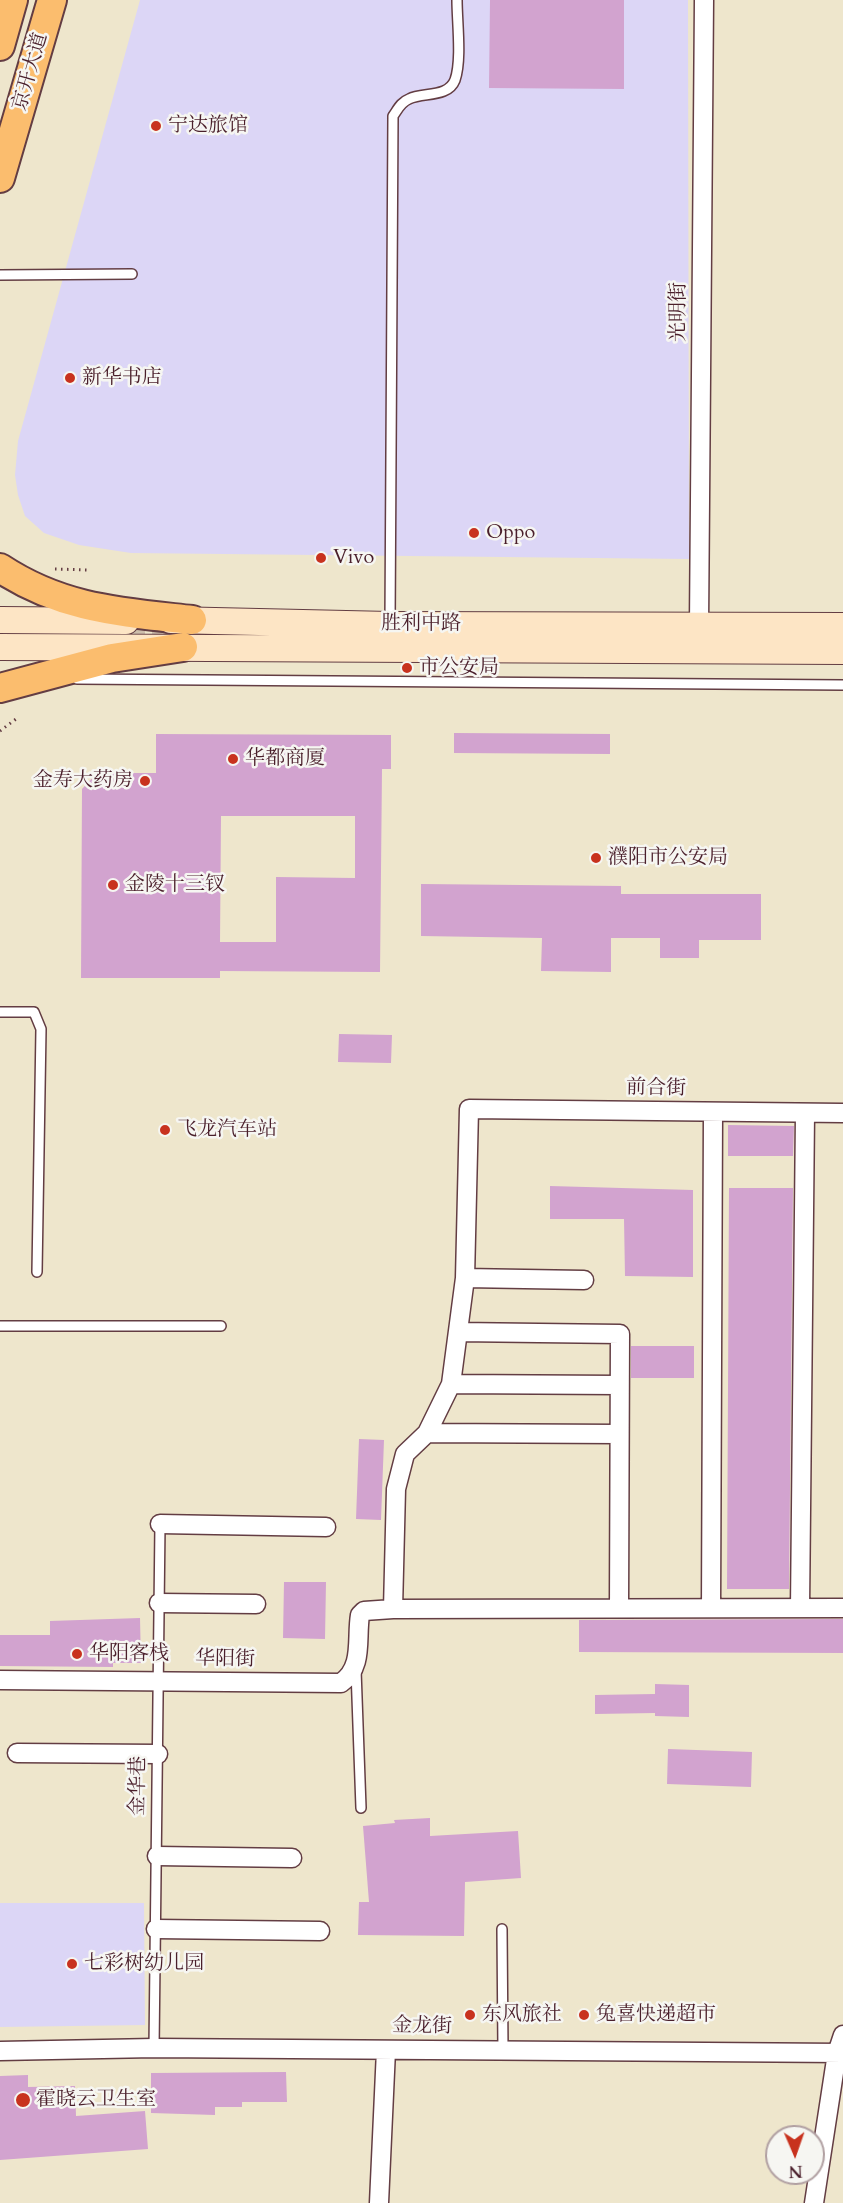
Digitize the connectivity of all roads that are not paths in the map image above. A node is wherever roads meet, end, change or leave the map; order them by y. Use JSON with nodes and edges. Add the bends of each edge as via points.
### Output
{"nodes":[{"id":1,"x":13,"y":0,"type":"edge"},
{"id":2,"x":52,"y":0,"type":"edge"},
{"id":3,"x":457,"y":0,"type":"edge"},
{"id":4,"x":704,"y":0,"type":"edge"},
{"id":5,"x":0,"y":46,"type":"edge"},
{"id":6,"x":0,"y":178,"type":"edge"},
{"id":7,"x":132,"y":274,"type":"dead end"},
{"id":8,"x":0,"y":275,"type":"edge"},
{"id":9,"x":0,"y":568,"type":"edge"},
{"id":10,"x":0,"y":620,"type":"edge"},
{"id":11,"x":192,"y":620,"type":"junction"},
{"id":12,"x":390,"y":625,"type":"junction"},
{"id":13,"x":699,"y":625,"type":"junction"},
{"id":14,"x":843,"y":626,"type":"edge"},
{"id":15,"x":0,"y":647,"type":"edge"},
{"id":16,"x":183,"y":647,"type":"junction"},
{"id":17,"x":843,"y":651,"type":"edge"},
{"id":18,"x":36,"y":678,"type":"junction"},
{"id":19,"x":843,"y":685,"type":"edge"},
{"id":20,"x":0,"y":688,"type":"edge"},
{"id":21,"x":0,"y":1012,"type":"edge"},
{"id":22,"x":713,"y":1113,"type":"junction"},
{"id":23,"x":805,"y":1113,"type":"junction"},
{"id":24,"x":843,"y":1113,"type":"edge"},
{"id":25,"x":37,"y":1272,"type":"dead end"},
{"id":26,"x":465,"y":1278,"type":"junction"},
{"id":27,"x":584,"y":1280,"type":"dead end"},
{"id":28,"x":0,"y":1326,"type":"edge"},
{"id":29,"x":221,"y":1326,"type":"dead end"},
{"id":30,"x":458,"y":1332,"type":"junction"},
{"id":31,"x":451,"y":1384,"type":"junction"},
{"id":32,"x":619,"y":1385,"type":"junction"},
{"id":33,"x":427,"y":1433,"type":"junction"},
{"id":34,"x":619,"y":1434,"type":"junction"},
{"id":35,"x":160,"y":1524,"type":"joint"},
{"id":36,"x":326,"y":1527,"type":"dead end"},
{"id":37,"x":159,"y":1603,"type":"junction"},
{"id":38,"x":256,"y":1604,"type":"dead end"},
{"id":39,"x":619,"y":1608,"type":"junction"},
{"id":40,"x":711,"y":1608,"type":"junction"},
{"id":41,"x":800,"y":1608,"type":"junction"},
{"id":42,"x":843,"y":1608,"type":"edge"},
{"id":43,"x":393,"y":1609,"type":"junction"},
{"id":44,"x":356,"y":1666,"type":"junction"},
{"id":45,"x":0,"y":1680,"type":"edge"},
{"id":46,"x":158,"y":1682,"type":"junction"},
{"id":47,"x":17,"y":1753,"type":"dead end"},
{"id":48,"x":158,"y":1754,"type":"junction"},
{"id":49,"x":361,"y":1808,"type":"dead end"},
{"id":50,"x":157,"y":1856,"type":"junction"},
{"id":51,"x":292,"y":1858,"type":"dead end"},
{"id":52,"x":156,"y":1929,"type":"junction"},
{"id":53,"x":502,"y":1929,"type":"dead end"},
{"id":54,"x":320,"y":1931,"type":"dead end"},
{"id":55,"x":843,"y":2035,"type":"edge"},
{"id":56,"x":154,"y":2048,"type":"junction"},
{"id":57,"x":386,"y":2049,"type":"junction"},
{"id":58,"x":0,"y":2051,"type":"edge"},
{"id":59,"x":503,"y":2051,"type":"junction"},
{"id":60,"x":840,"y":2053,"type":"edge"},
{"id":61,"x":379,"y":2203,"type":"edge"},
{"id":62,"x":814,"y":2203,"type":"edge"}],
"edges":[{"from":1,"to":5,"type":"main road","name":"京开大道"},
{"from":2,"to":6,"type":"main road","name":"京开大道"},
{"from":3,"to":12,"type":"lane","via":[[454,81],[442,92],[410,98],[393,116]]},
{"from":4,"to":13,"type":"street","name":"光明街"},
{"from":7,"to":8,"type":"lane"},
{"from":9,"to":11,"type":"main road","via":[[28,587],[69,602]]},
{"from":10,"to":11,"type":"main road","name":"胜利中路"},
{"from":11,"to":12,"type":"main road","name":"胜利中路"},
{"from":12,"to":13,"type":"main road","name":"胜利中路"},
{"from":13,"to":14,"type":"main road","name":"胜利中路"},
{"from":15,"to":16,"type":"main road","name":"胜利中路"},
{"from":16,"to":17,"type":"main road","name":"胜利中路"},
{"from":16,"to":18,"type":"main road","via":[[112,658]]},
{"from":18,"to":19,"type":"lane"},
{"from":18,"to":20,"type":"main road"},
{"from":21,"to":25,"type":"lane","via":[[34,1012],[41,1029]]},
{"from":22,"to":23,"type":"street","name":"前合街"},
{"from":22,"to":26,"type":"street","name":"前合街","via":[[469,1109]]},
{"from":22,"to":40,"type":"street"},
{"from":23,"to":24,"type":"street","name":"前合街"},
{"from":23,"to":41,"type":"street"},
{"from":26,"to":27,"type":"street"},
{"from":26,"to":30,"type":"street"},
{"from":28,"to":29,"type":"lane"},
{"from":30,"to":31,"type":"street"},
{"from":30,"to":32,"type":"street","via":[[620,1334]]},
{"from":31,"to":32,"type":"street"},
{"from":31,"to":33,"type":"street"},
{"from":32,"to":34,"type":"street"},
{"from":33,"to":34,"type":"street"},
{"from":33,"to":43,"type":"street","via":[[405,1454],[396,1489]]},
{"from":34,"to":39,"type":"street"},
{"from":35,"to":36,"type":"street"},
{"from":35,"to":37,"type":"lane","name":"金华巷"},
{"from":37,"to":38,"type":"street"},
{"from":37,"to":46,"type":"lane","name":"金华巷"},
{"from":39,"to":40,"type":"street"},
{"from":39,"to":43,"type":"street"},
{"from":40,"to":41,"type":"street"},
{"from":41,"to":42,"type":"street"},
{"from":43,"to":44,"type":"street","via":[[364,1611],[360,1615]]},
{"from":44,"to":46,"type":"street","name":"华阳街","via":[[341,1683]]},
{"from":44,"to":49,"type":"lane"},
{"from":45,"to":46,"type":"street","name":"华阳街"},
{"from":46,"to":48,"type":"lane","name":"金华巷"},
{"from":47,"to":48,"type":"street"},
{"from":48,"to":50,"type":"lane","name":"金华巷"},
{"from":50,"to":51,"type":"street"},
{"from":50,"to":52,"type":"lane","name":"金华巷"},
{"from":52,"to":54,"type":"street"},
{"from":52,"to":56,"type":"lane","name":"金华巷"},
{"from":53,"to":59,"type":"lane"},
{"from":55,"to":60,"type":"street"},
{"from":56,"to":57,"type":"street","name":"金龙街"},
{"from":56,"to":58,"type":"street","name":"金龙街"},
{"from":57,"to":59,"type":"street","name":"金龙街"},
{"from":57,"to":61,"type":"street"},
{"from":59,"to":60,"type":"street","name":"金龙街"},
{"from":60,"to":62,"type":"street"}]}
